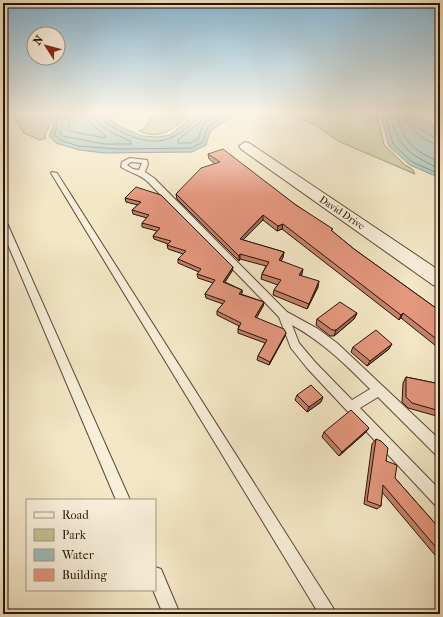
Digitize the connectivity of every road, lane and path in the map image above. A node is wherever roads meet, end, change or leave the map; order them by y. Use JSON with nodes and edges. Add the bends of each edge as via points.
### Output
{"nodes":[{"id":1,"x":245,"y":146,"type":"dead end"},
{"id":2,"x":141,"y":172,"type":"dead end"},
{"id":3,"x":54,"y":174,"type":"dead end"},
{"id":4,"x":3,"y":223,"type":"edge"},
{"id":5,"x":440,"y":280,"type":"edge"},
{"id":6,"x":283,"y":315,"type":"junction"},
{"id":7,"x":378,"y":390,"type":"junction"},
{"id":8,"x":352,"y":407,"type":"junction"},
{"id":9,"x":440,"y":449,"type":"edge"},
{"id":10,"x":123,"y":499,"type":"edge"},
{"id":11,"x":440,"y":500,"type":"edge"},
{"id":12,"x":156,"y":577,"type":"edge"},
{"id":13,"x":172,"y":614,"type":"edge"},
{"id":14,"x":329,"y":614,"type":"edge"}],
"edges":[{"from":1,"to":5,"type":"street","name":"David Drive"},
{"from":2,"to":6,"type":"lane"},
{"from":3,"to":14,"type":"lane"},
{"from":4,"to":10,"type":"lane"},
{"from":6,"to":7,"type":"lane","via":[[333,346]]},
{"from":6,"to":8,"type":"lane","via":[[295,345]]},
{"from":7,"to":8,"type":"lane"},
{"from":7,"to":9,"type":"lane"},
{"from":8,"to":11,"type":"lane"},
{"from":12,"to":13,"type":"lane"}]}
